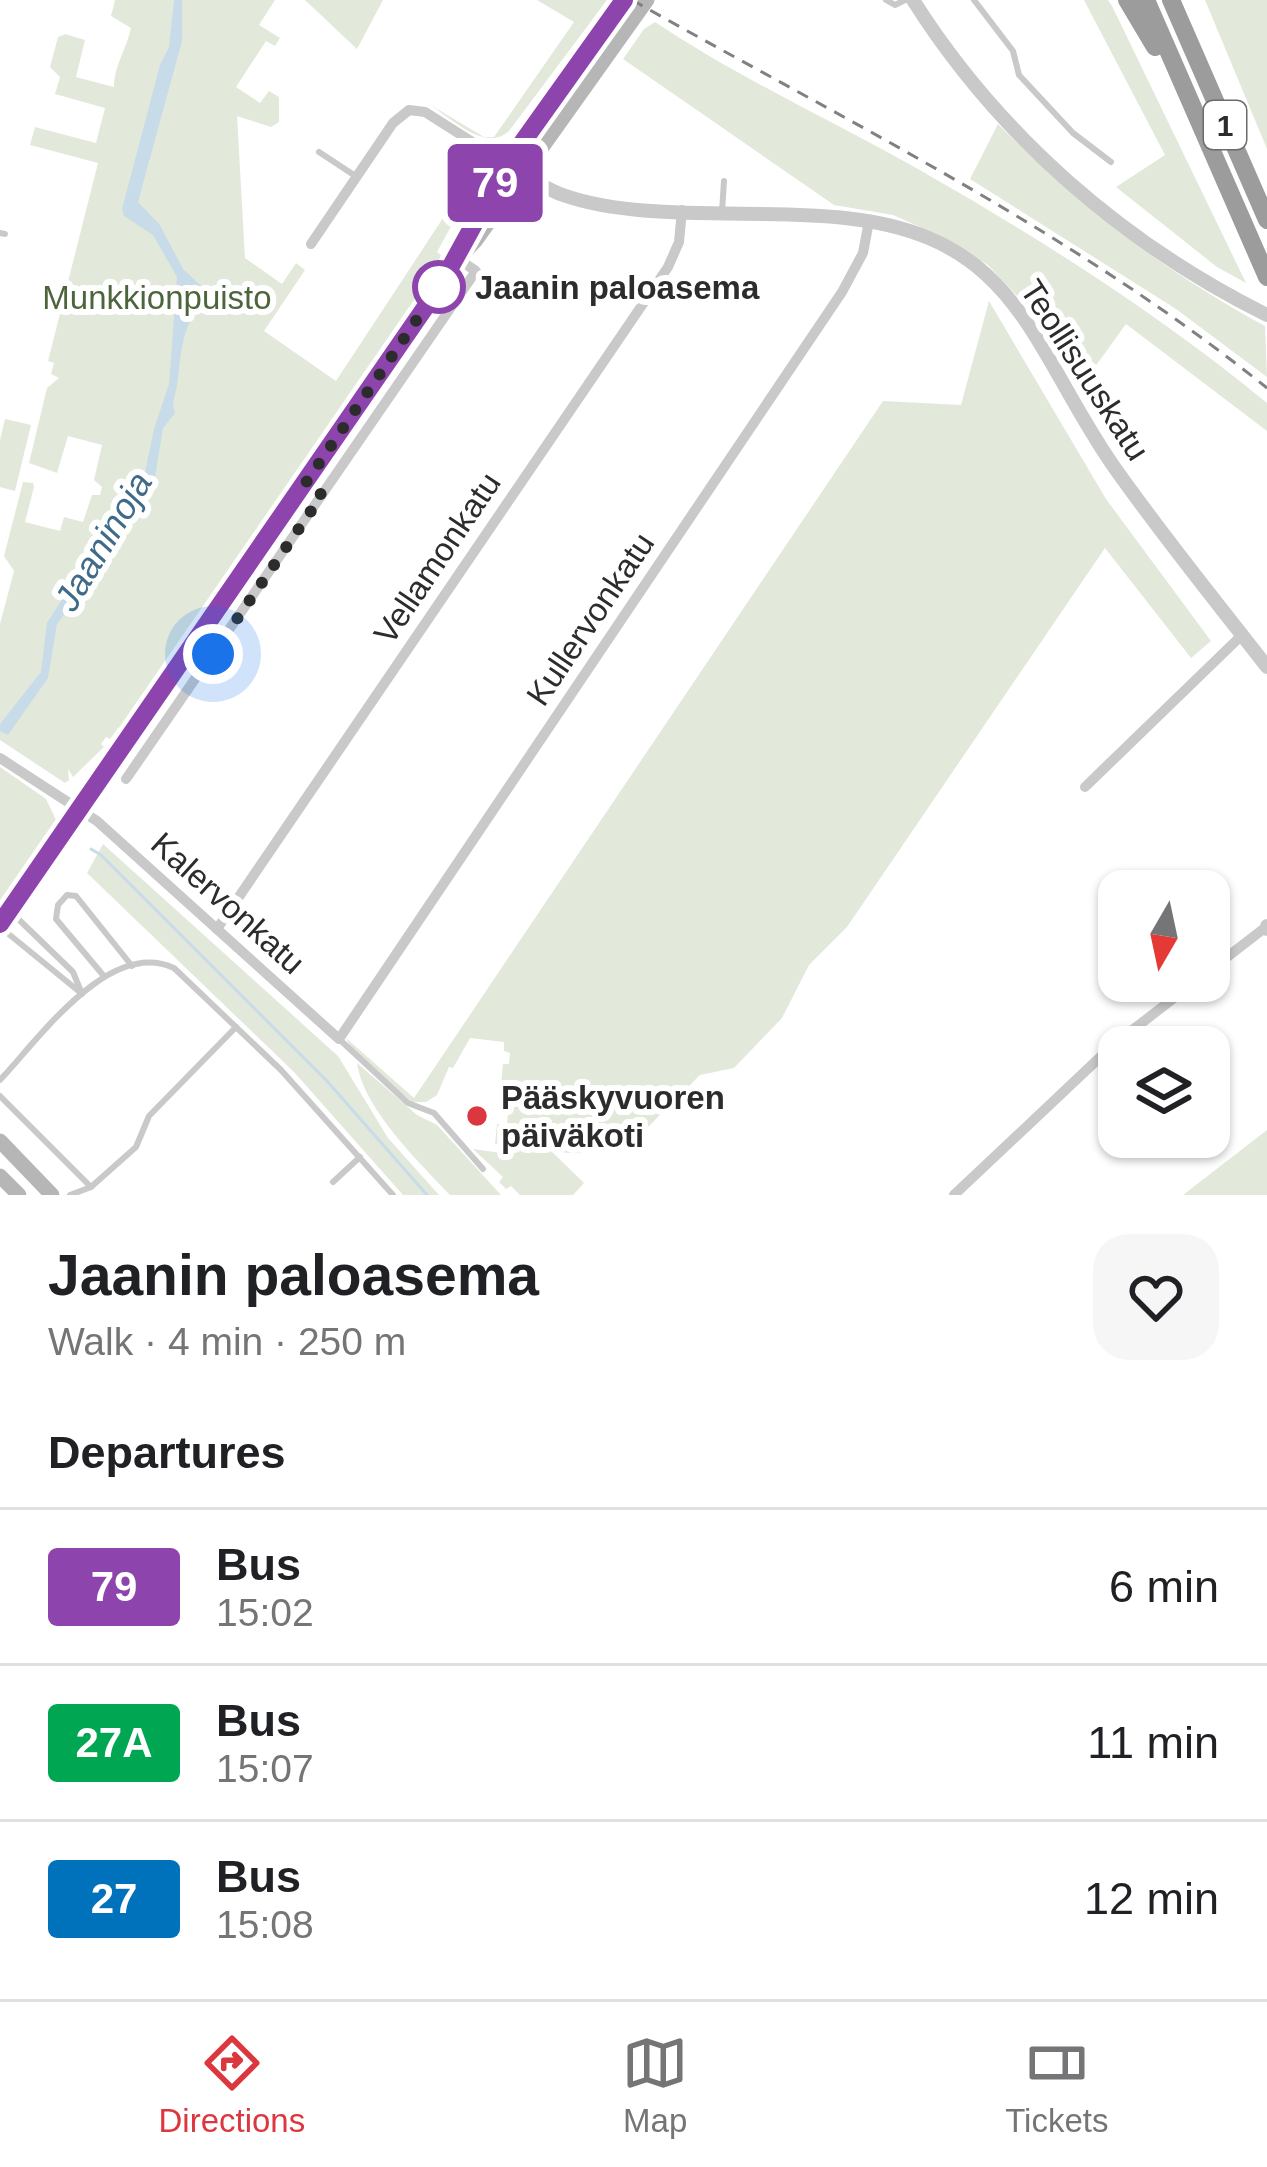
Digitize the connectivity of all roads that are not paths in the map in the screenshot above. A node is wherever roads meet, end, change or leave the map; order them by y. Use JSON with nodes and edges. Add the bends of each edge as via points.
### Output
{"nodes":[{"id":1,"x":624,"y":0,"type":"edge"},
{"id":2,"x":647,"y":0,"type":"edge"},
{"id":3,"x":886,"y":0,"type":"edge"},
{"id":4,"x":909,"y":0,"type":"edge"},
{"id":5,"x":974,"y":0,"type":"edge"},
{"id":6,"x":1126,"y":0,"type":"edge"},
{"id":7,"x":1146,"y":0,"type":"edge"},
{"id":8,"x":1174,"y":0,"type":"edge"},
{"id":9,"x":1186,"y":98,"type":"junction"},
{"id":10,"x":1218,"y":109,"type":"junction"},
{"id":11,"x":1195,"y":118,"type":"junction"},
{"id":12,"x":320,"y":152,"type":"dead end"},
{"id":13,"x":1111,"y":162,"type":"dead end"},
{"id":14,"x":507,"y":164,"type":"junction"},
{"id":15,"x":523,"y":174,"type":"junction"},
{"id":16,"x":357,"y":177,"type":"junction"},
{"id":17,"x":724,"y":181,"type":"dead end"},
{"id":18,"x":682,"y":210,"type":"junction"},
{"id":19,"x":722,"y":212,"type":"junction"},
{"id":20,"x":1267,"y":220,"type":"edge"},
{"id":21,"x":869,"y":221,"type":"junction"},
{"id":22,"x":311,"y":244,"type":"dead end"},
{"id":23,"x":458,"y":259,"type":"junction"},
{"id":24,"x":1267,"y":277,"type":"edge"},
{"id":25,"x":1267,"y":315,"type":"edge"},
{"id":26,"x":305,"y":484,"type":"junction"},
{"id":27,"x":322,"y":495,"type":"junction"},
{"id":28,"x":1242,"y":634,"type":"junction"},
{"id":29,"x":1267,"y":668,"type":"edge"},
{"id":30,"x":137,"y":729,"type":"junction"},
{"id":31,"x":153,"y":741,"type":"junction"},
{"id":32,"x":0,"y":758,"type":"edge"},
{"id":33,"x":126,"y":779,"type":"dead end"},
{"id":34,"x":1085,"y":787,"type":"dead end"},
{"id":35,"x":80,"y":811,"type":"junction"},
{"id":36,"x":3,"y":921,"type":"edge"},
{"id":37,"x":1267,"y":927,"type":"edge"},
{"id":38,"x":217,"y":929,"type":"junction"},
{"id":39,"x":1230,"y":954,"type":"edge"},
{"id":40,"x":132,"y":966,"type":"junction"},
{"id":41,"x":103,"y":975,"type":"junction"},
{"id":42,"x":82,"y":994,"type":"junction"},
{"id":43,"x":1169,"y":1002,"type":"edge"},
{"id":44,"x":236,"y":1027,"type":"junction"},
{"id":45,"x":339,"y":1039,"type":"junction"},
{"id":46,"x":0,"y":1080,"type":"edge"},
{"id":47,"x":0,"y":1096,"type":"edge"},
{"id":48,"x":0,"y":1142,"type":"edge"},
{"id":49,"x":360,"y":1157,"type":"junction"},
{"id":50,"x":483,"y":1168,"type":"dead end"},
{"id":51,"x":0,"y":1176,"type":"edge"},
{"id":52,"x":332,"y":1182,"type":"dead end"},
{"id":53,"x":90,"y":1191,"type":"edge"},
{"id":54,"x":19,"y":1195,"type":"edge"},
{"id":55,"x":52,"y":1195,"type":"edge"},
{"id":56,"x":70,"y":1195,"type":"edge"},
{"id":57,"x":393,"y":1195,"type":"edge"},
{"id":58,"x":954,"y":1195,"type":"edge"}],
"edges":[{"from":1,"to":14,"type":"main road"},
{"from":2,"to":15,"type":"main road"},
{"from":3,"to":4,"type":"lane"},
{"from":4,"to":25,"type":"street","via":[[980,101],[1058,173],[1188,272]]},
{"from":5,"to":13,"type":"lane","via":[[1013,51],[1019,75]]},
{"from":6,"to":9,"type":"highway"},
{"from":7,"to":9,"type":"highway","number":"1"},
{"from":8,"to":10,"type":"highway","number":"1"},
{"from":9,"to":11,"type":"highway","number":"1"},
{"from":10,"to":11,"type":"lane"},
{"from":10,"to":20,"type":"highway","number":"1"},
{"from":11,"to":24,"type":"highway","number":"1"},
{"from":12,"to":16,"type":"lane"},
{"from":14,"to":15,"type":"street","name":"Teollisuuskatu"},
{"from":14,"to":16,"type":"street","via":[[414,109],[393,123]]},
{"from":14,"to":23,"type":"main road"},
{"from":15,"to":18,"type":"street","name":"Teollisuuskatu","via":[[582,200]]},
{"from":15,"to":23,"type":"main road"},
{"from":16,"to":22,"type":"street"},
{"from":17,"to":19,"type":"lane"},
{"from":18,"to":19,"type":"street","name":"Teollisuuskatu"},
{"from":18,"to":38,"type":"street","name":"Vellamonkatu","via":[[668,267]]},
{"from":19,"to":21,"type":"street","name":"Teollisuuskatu"},
{"from":21,"to":28,"type":"street","name":"Teollisuuskatu","via":[[957,253],[1005,292],[1110,460]]},
{"from":21,"to":45,"type":"street","name":"Kullervonkatu","via":[[842,292]]},
{"from":23,"to":26,"type":"main road"},
{"from":23,"to":27,"type":"street","via":[[476,271]]},
{"from":26,"to":27,"type":"street"},
{"from":26,"to":30,"type":"main road"},
{"from":27,"to":31,"type":"street"},
{"from":28,"to":29,"type":"street","name":"Teollisuuskatu"},
{"from":28,"to":34,"type":"street"},
{"from":30,"to":31,"type":"street"},
{"from":30,"to":35,"type":"main road"},
{"from":31,"to":33,"type":"street"},
{"from":32,"to":35,"type":"street","name":"Kalervonkatu"},
{"from":35,"to":36,"type":"main road"},
{"from":35,"to":38,"type":"street","name":"Kalervonkatu"},
{"from":36,"to":42,"type":"lane"},
{"from":36,"to":42,"type":"lane","via":[[73,972]]},
{"from":37,"to":39,"type":"street"},
{"from":38,"to":45,"type":"street","name":"Kalervonkatu"},
{"from":40,"to":41,"type":"lane"},
{"from":40,"to":41,"type":"lane","via":[[67,895],[56,919]]},
{"from":40,"to":44,"type":"lane","via":[[174,968]]},
{"from":41,"to":42,"type":"lane"},
{"from":42,"to":46,"type":"lane"},
{"from":43,"to":58,"type":"street"},
{"from":44,"to":49,"type":"lane"},
{"from":44,"to":53,"type":"lane"},
{"from":45,"to":50,"type":"lane","via":[[408,1103],[434,1113]]},
{"from":47,"to":53,"type":"lane"},
{"from":48,"to":55,"type":"main road"},
{"from":49,"to":52,"type":"lane"},
{"from":49,"to":57,"type":"lane"},
{"from":51,"to":54,"type":"main road"},
{"from":53,"to":56,"type":"lane"}]}
